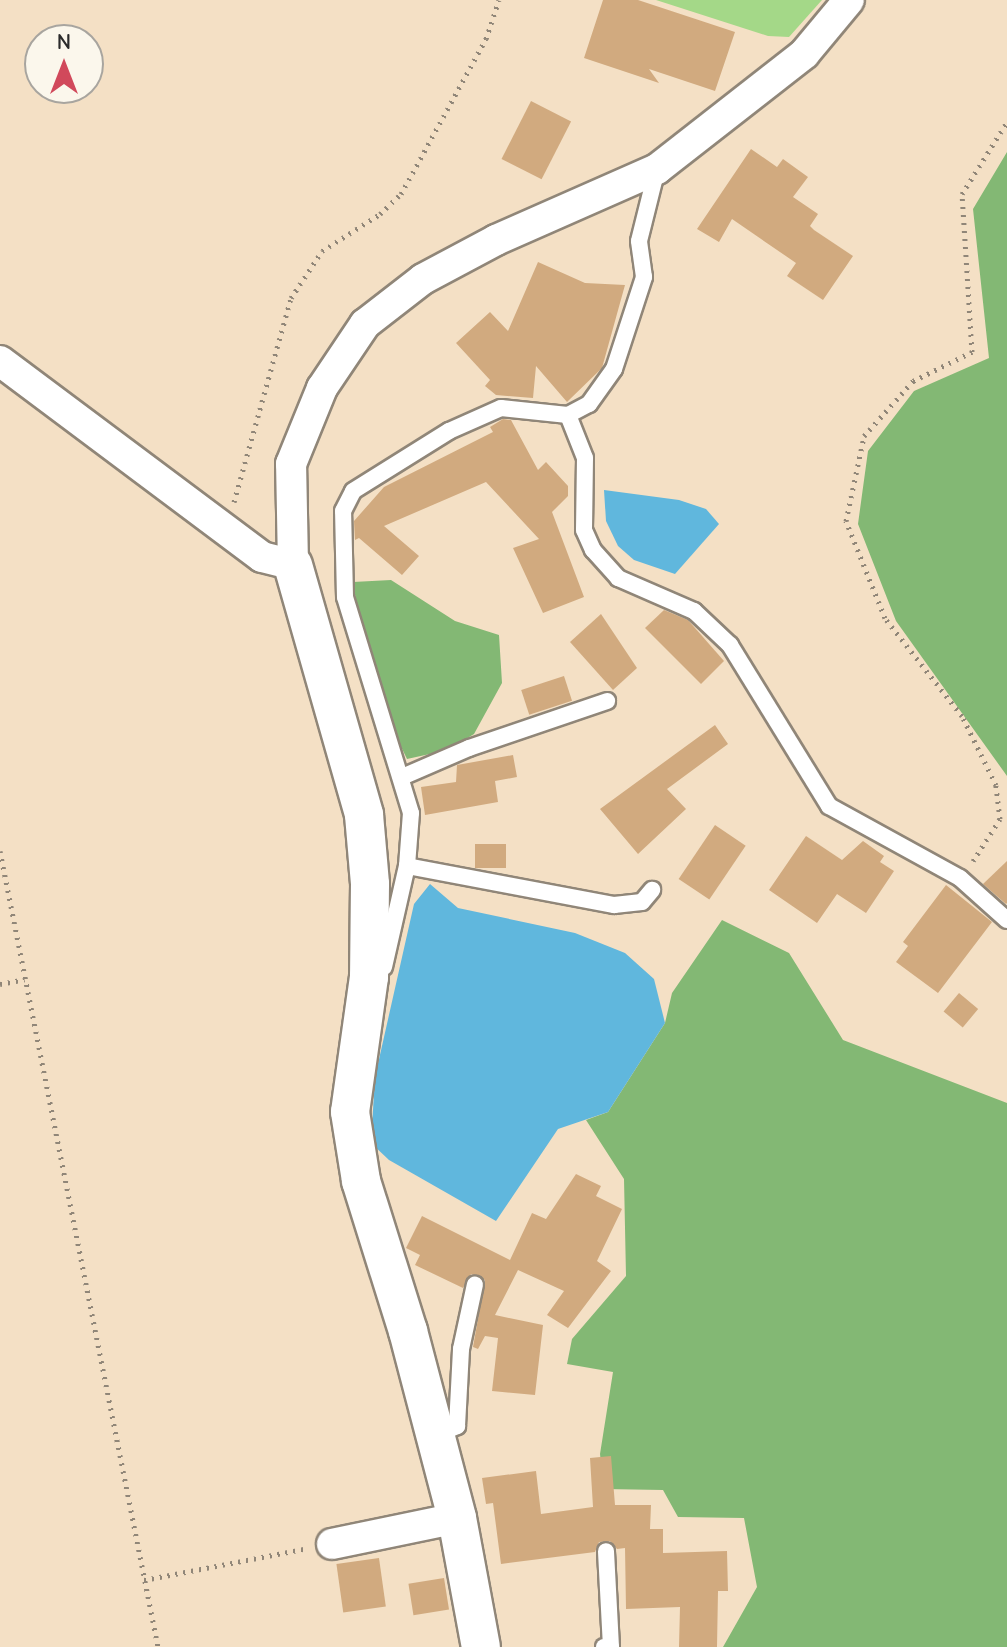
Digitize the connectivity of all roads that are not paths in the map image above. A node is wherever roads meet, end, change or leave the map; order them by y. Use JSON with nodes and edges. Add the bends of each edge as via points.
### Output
{"nodes":[{"id":1,"x":849,"y":0,"type":"edge"},
{"id":2,"x":657,"y":169,"type":"junction"},
{"id":3,"x":0,"y":361,"type":"edge"},
{"id":4,"x":568,"y":415,"type":"junction"},
{"id":5,"x":293,"y":565,"type":"junction"},
{"id":6,"x":607,"y":701,"type":"dead end"},
{"id":7,"x":402,"y":777,"type":"junction"},
{"id":8,"x":407,"y":866,"type":"junction"},
{"id":9,"x":652,"y":890,"type":"dead end"},
{"id":10,"x":1007,"y":920,"type":"edge"},
{"id":11,"x":369,"y":977,"type":"junction"},
{"id":12,"x":475,"y":1284,"type":"dead end"},
{"id":13,"x":435,"y":1435,"type":"junction"},
{"id":14,"x":457,"y":1518,"type":"junction"},
{"id":15,"x":332,"y":1544,"type":"road end"},
{"id":16,"x":606,"y":1551,"type":"dead end"},
{"id":17,"x":481,"y":1647,"type":"edge"},
{"id":18,"x":604,"y":1647,"type":"edge"}],
"edges":[{"from":1,"to":2,"type":"street","via":[[804,54]]},
{"from":2,"to":4,"type":"lane","via":[[639,241],[644,277],[614,369],[589,404]]},
{"from":2,"to":5,"type":"street","via":[[423,279],[365,324],[322,388],[291,464]]},
{"from":3,"to":5,"type":"street","via":[[262,557]]},
{"from":4,"to":7,"type":"lane","via":[[501,408],[399,458],[353,491],[343,511],[345,597]]},
{"from":4,"to":10,"type":"lane","via":[[585,458],[584,530],[593,550],[618,578],[694,611],[730,645],[829,806],[960,878]]},
{"from":5,"to":11,"type":"street","via":[[364,815]]},
{"from":6,"to":7,"type":"lane"},
{"from":7,"to":8,"type":"lane","via":[[411,813]]},
{"from":8,"to":9,"type":"lane","via":[[614,905],[642,902]]},
{"from":8,"to":11,"type":"lane","via":[[383,969]]},
{"from":11,"to":13,"type":"street","via":[[350,1112],[361,1181]]},
{"from":12,"to":13,"type":"lane","via":[[463,1334],[457,1426]]},
{"from":13,"to":14,"type":"street"},
{"from":14,"to":15,"type":"street"},
{"from":14,"to":17,"type":"street"},
{"from":16,"to":18,"type":"lane","via":[[611,1647]]}]}
